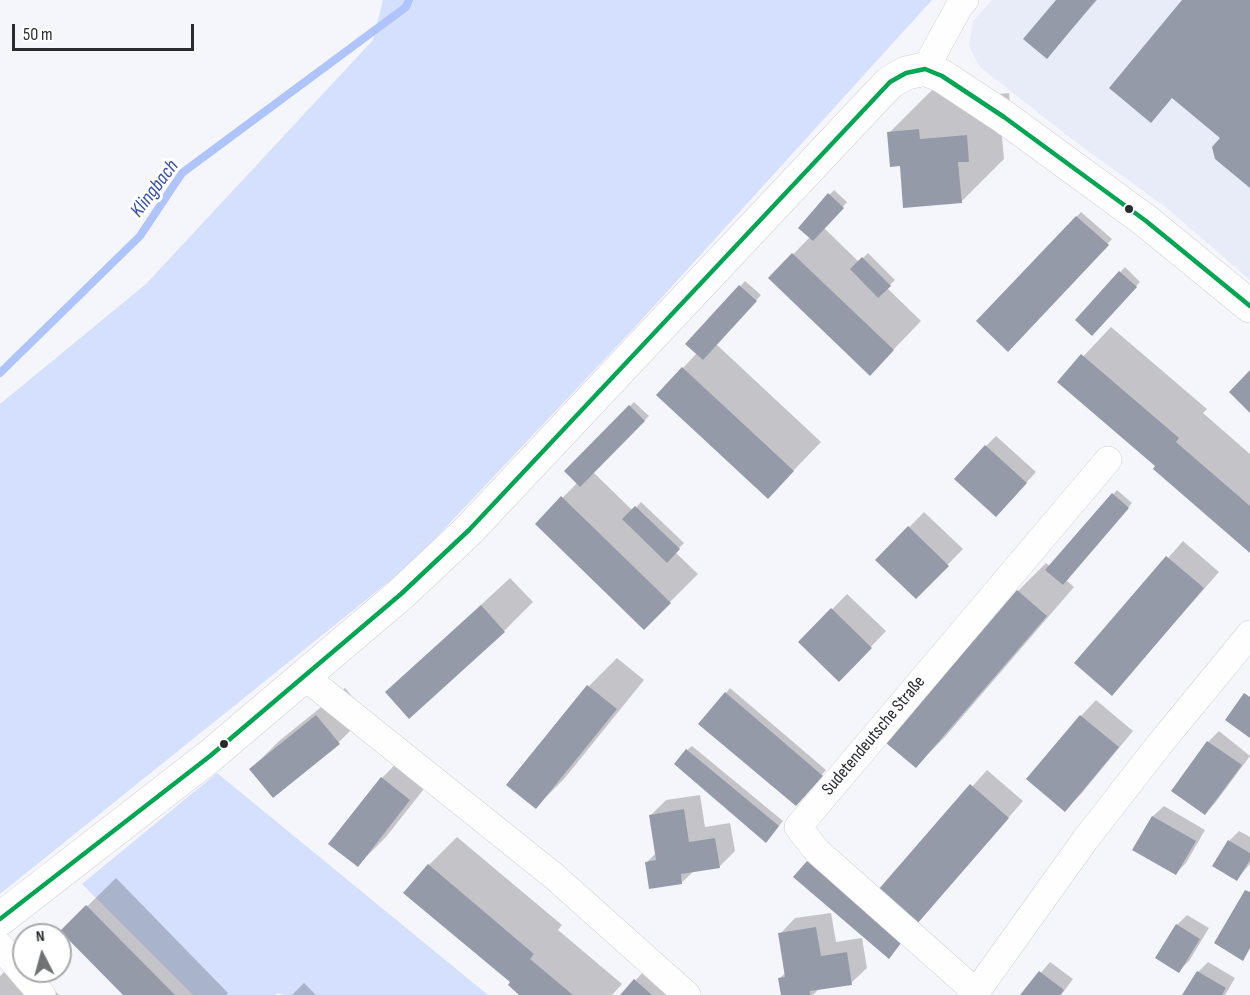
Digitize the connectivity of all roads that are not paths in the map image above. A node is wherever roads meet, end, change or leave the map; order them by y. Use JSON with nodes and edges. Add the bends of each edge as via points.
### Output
{"nodes":[{"id":1,"x":965,"y":0,"type":"edge"},
{"id":2,"x":925,"y":69,"type":"junction"},
{"id":3,"x":1250,"y":306,"type":"edge"},
{"id":4,"x":1108,"y":460,"type":"dead end"},
{"id":5,"x":1250,"y":634,"type":"edge"},
{"id":6,"x":304,"y":676,"type":"junction"},
{"id":7,"x":0,"y":919,"type":"edge"},
{"id":8,"x":0,"y":946,"type":"edge"},
{"id":9,"x":975,"y":994,"type":"edge"},
{"id":10,"x":42,"y":995,"type":"edge"},
{"id":11,"x":687,"y":995,"type":"edge"}],
"edges":[{"from":1,"to":2,"type":"street"},
{"from":2,"to":3,"type":"street","via":[[1004,117],[1090,179]]},
{"from":2,"to":6,"type":"street","via":[[890,82],[469,530]]},
{"from":4,"to":9,"type":"street","name":"Sudetendeutsche Straße","via":[[798,827],[816,851]]},
{"from":5,"to":9,"type":"street","name":"Sudetendeutsche Straße","via":[[1085,840]]},
{"from":6,"to":7,"type":"street","via":[[210,756]]},
{"from":6,"to":11,"type":"street","via":[[555,877]]},
{"from":8,"to":10,"type":"street"}]}
